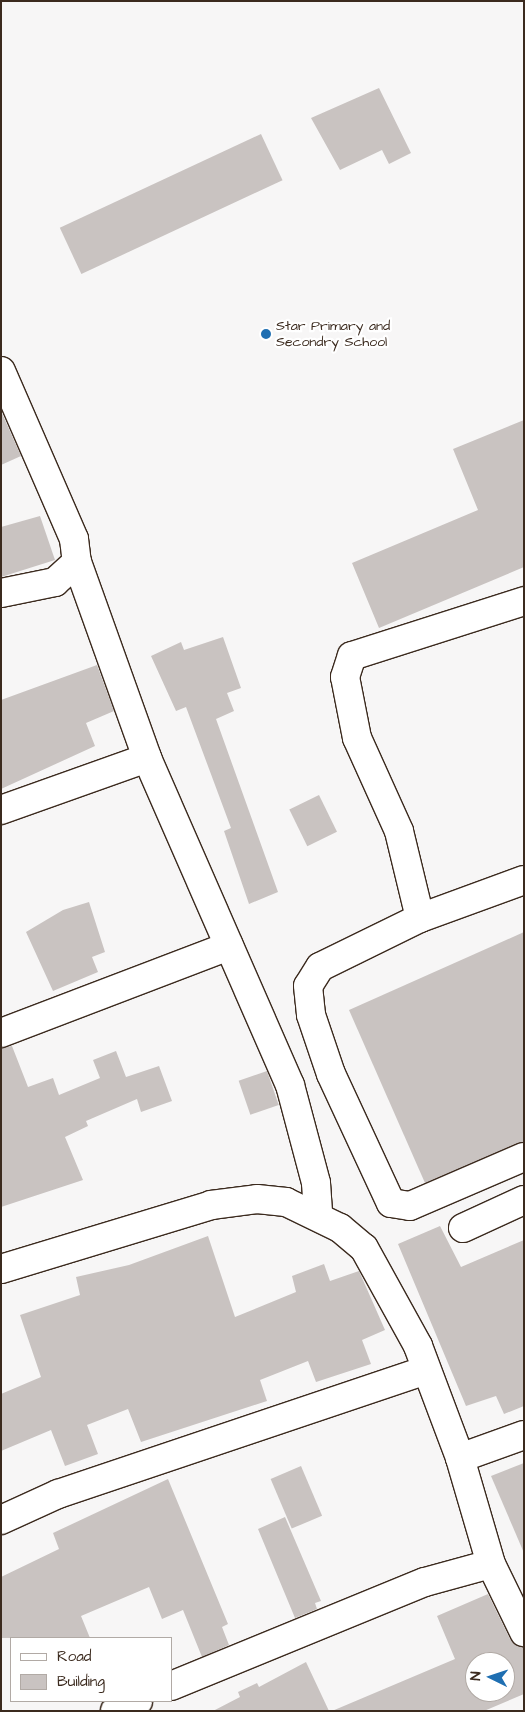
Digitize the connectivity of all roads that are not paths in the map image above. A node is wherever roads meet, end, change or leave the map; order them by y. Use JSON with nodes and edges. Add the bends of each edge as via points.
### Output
{"nodes":[{"id":1,"x":1,"y":371,"type":"edge"},
{"id":2,"x":77,"y":562,"type":"junction"},
{"id":3,"x":1,"y":592,"type":"edge"},
{"id":4,"x":524,"y":601,"type":"edge"},
{"id":5,"x":147,"y":758,"type":"junction"},
{"id":6,"x":1,"y":810,"type":"edge"},
{"id":7,"x":524,"y":880,"type":"edge"},
{"id":8,"x":420,"y":918,"type":"junction"},
{"id":9,"x":229,"y":946,"type":"junction"},
{"id":10,"x":1,"y":1034,"type":"edge"},
{"id":11,"x":524,"y":1157,"type":"edge"},
{"id":12,"x":524,"y":1200,"type":"edge"},
{"id":13,"x":318,"y":1214,"type":"junction"},
{"id":14,"x":463,"y":1228,"type":"dead end"},
{"id":15,"x":1,"y":1269,"type":"edge"},
{"id":16,"x":426,"y":1370,"type":"junction"},
{"id":17,"x":524,"y":1435,"type":"edge"},
{"id":18,"x":460,"y":1458,"type":"junction"},
{"id":19,"x":1,"y":1520,"type":"edge"},
{"id":20,"x":490,"y":1564,"type":"junction"},
{"id":21,"x":524,"y":1632,"type":"edge"},
{"id":22,"x":172,"y":1686,"type":"edge"},
{"id":23,"x":136,"y":1702,"type":"edge"},
{"id":24,"x":115,"y":1711,"type":"edge"}],
"edges":[{"from":1,"to":2,"type":"street","via":[[74,539]]},
{"from":2,"to":3,"type":"street","via":[[55,582]]},
{"from":2,"to":5,"type":"street"},
{"from":4,"to":8,"type":"street","via":[[352,656],[345,677],[357,738],[398,831]]},
{"from":5,"to":6,"type":"street"},
{"from":5,"to":9,"type":"street"},
{"from":7,"to":8,"type":"street"},
{"from":8,"to":11,"type":"street","via":[[320,967],[308,986],[311,1015],[331,1074],[391,1203],[410,1206]]},
{"from":9,"to":10,"type":"street"},
{"from":9,"to":13,"type":"street","via":[[290,1085],[316,1183]]},
{"from":12,"to":14,"type":"street"},
{"from":13,"to":15,"type":"street","via":[[286,1202],[257,1199],[211,1205]]},
{"from":13,"to":16,"type":"street","via":[[364,1248]]},
{"from":16,"to":18,"type":"street"},
{"from":16,"to":19,"type":"street","via":[[58,1494]]},
{"from":17,"to":18,"type":"street"},
{"from":18,"to":20,"type":"street"},
{"from":20,"to":21,"type":"street"},
{"from":20,"to":22,"type":"street","via":[[425,1582]]},
{"from":23,"to":24,"type":"street"}]}
